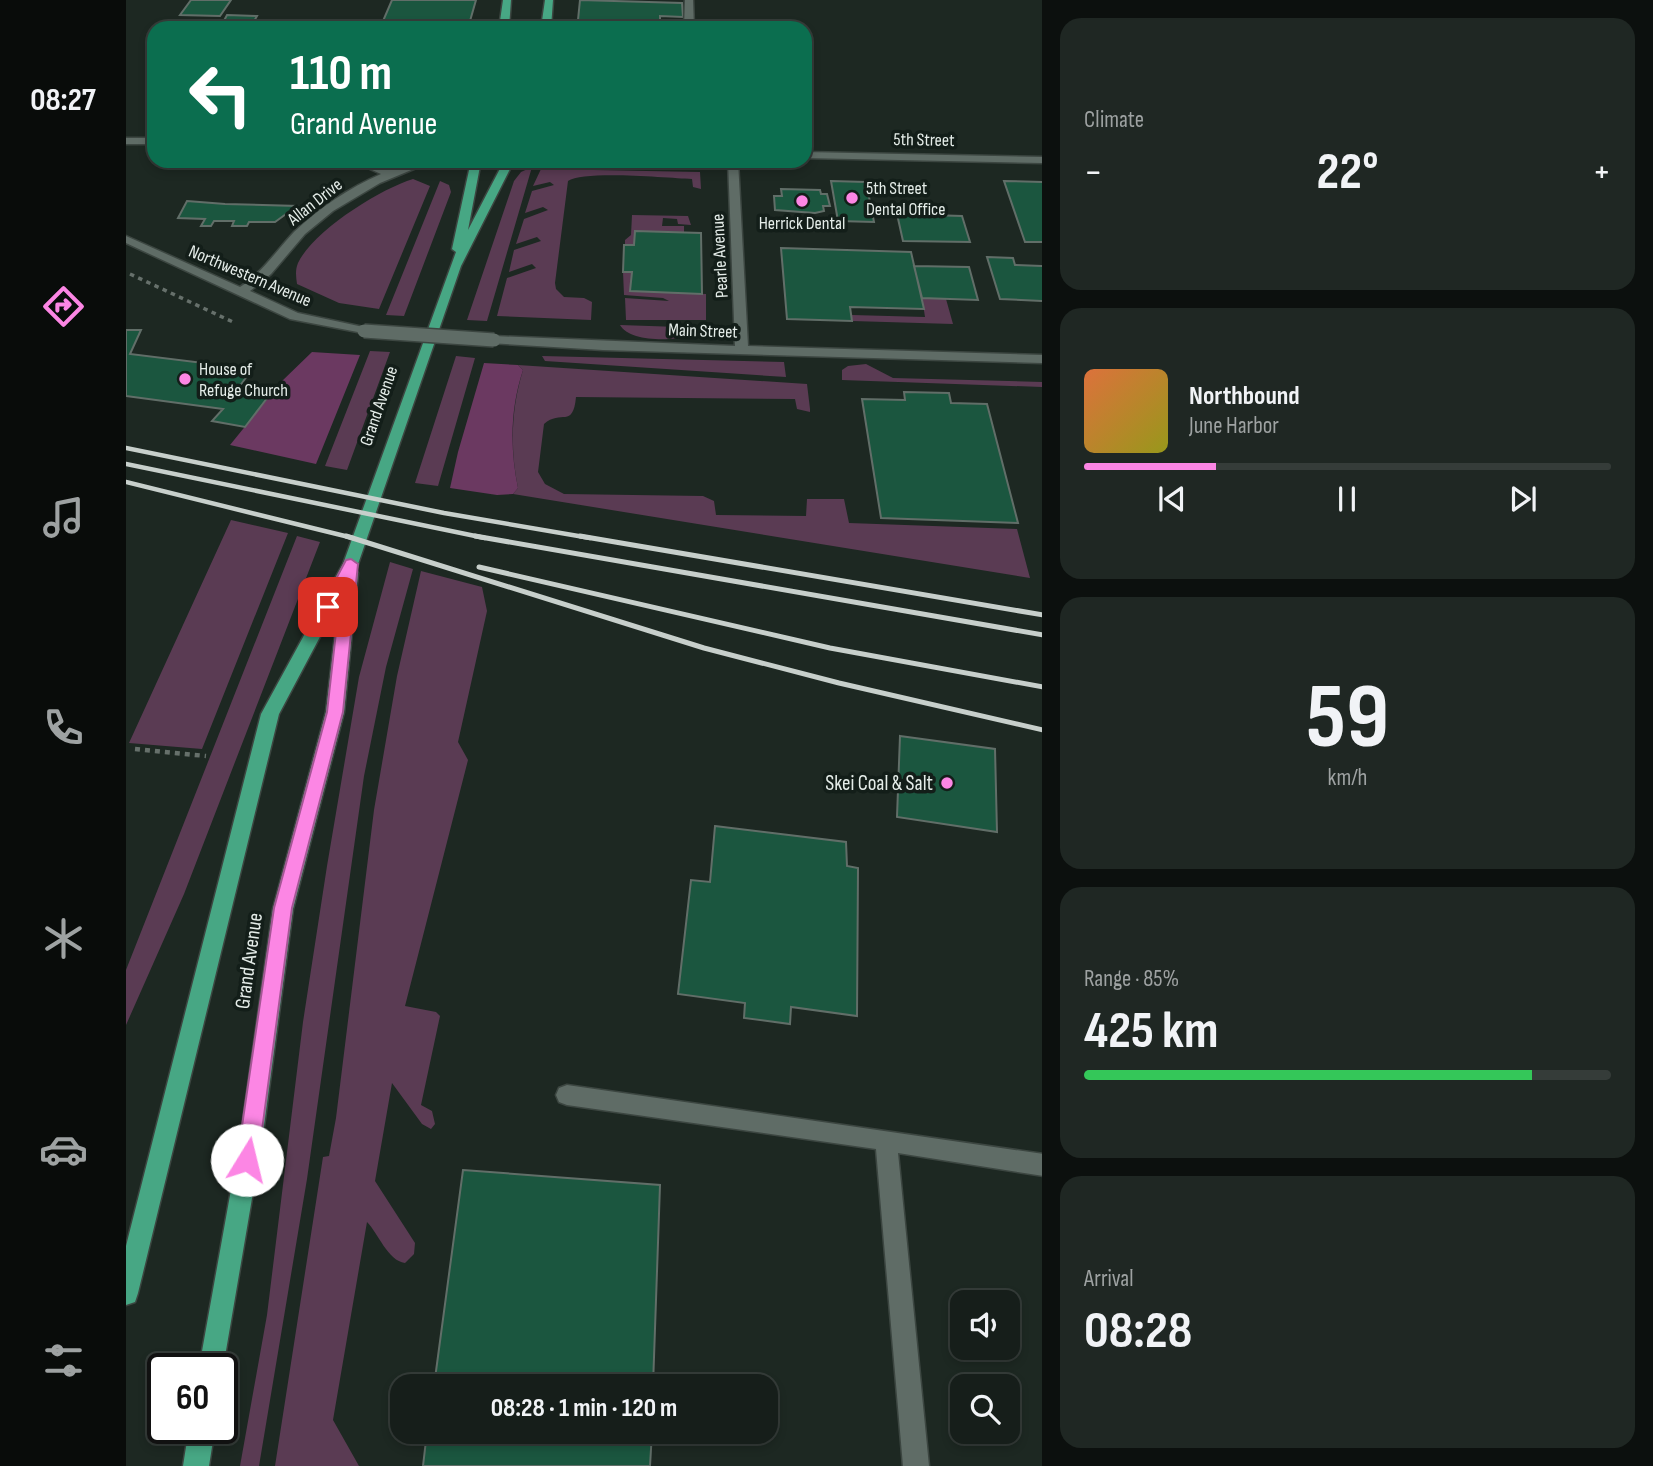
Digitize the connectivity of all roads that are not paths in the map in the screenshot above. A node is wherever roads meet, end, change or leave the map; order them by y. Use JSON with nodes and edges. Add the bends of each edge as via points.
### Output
{"nodes":[{"id":1,"x":507,"y":0,"type":"edge"},
{"id":2,"x":549,"y":0,"type":"edge"},
{"id":3,"x":689,"y":0,"type":"edge"},
{"id":4,"x":506,"y":21,"type":"edge"},
{"id":5,"x":547,"y":21,"type":"edge"},
{"id":6,"x":689,"y":21,"type":"edge"},
{"id":7,"x":126,"y":141,"type":"edge"},
{"id":8,"x":147,"y":141,"type":"edge"},
{"id":9,"x":812,"y":155,"type":"edge"},
{"id":10,"x":1042,"y":160,"type":"edge"},
{"id":11,"x":375,"y":168,"type":"edge"},
{"id":12,"x":408,"y":168,"type":"edge"},
{"id":13,"x":475,"y":168,"type":"edge"},
{"id":14,"x":505,"y":168,"type":"edge"},
{"id":15,"x":733,"y":168,"type":"edge"},
{"id":16,"x":390,"y":174,"type":"junction"},
{"id":17,"x":126,"y":239,"type":"edge"},
{"id":18,"x":455,"y":266,"type":"junction"},
{"id":19,"x":240,"y":292,"type":"junction"},
{"id":20,"x":364,"y":331,"type":"joint"},
{"id":21,"x":742,"y":350,"type":"junction"},
{"id":22,"x":1042,"y":359,"type":"edge"},
{"id":23,"x":351,"y":564,"type":"junction"},
{"id":24,"x":567,"y":1095,"type":"dead end"},
{"id":25,"x":886,"y":1140,"type":"junction"},
{"id":26,"x":1042,"y":1165,"type":"edge"},
{"id":27,"x":126,"y":1293,"type":"edge"},
{"id":28,"x":215,"y":1353,"type":"edge"},
{"id":29,"x":199,"y":1444,"type":"edge"},
{"id":30,"x":196,"y":1466,"type":"edge"},
{"id":31,"x":916,"y":1466,"type":"edge"}],
"edges":[{"from":1,"to":4,"type":"main road"},
{"from":2,"to":5,"type":"main road"},
{"from":3,"to":6,"type":"street"},
{"from":7,"to":8,"type":"street"},
{"from":9,"to":10,"type":"street","name":"5th Street"},
{"from":11,"to":16,"type":"street"},
{"from":12,"to":16,"type":"street","name":"Allan Drive"},
{"from":13,"to":18,"type":"main road","name":"Grand Avenue"},
{"from":14,"to":18,"type":"main road","name":"Grand Avenue"},
{"from":15,"to":21,"type":"street","name":"Pearle Avenue"},
{"from":16,"to":19,"type":"street","name":"Allan Drive","via":[[330,207],[299,234],[266,275]]},
{"from":17,"to":19,"type":"street","name":"Northwestern Avenue"},
{"from":18,"to":23,"type":"main road","name":"Grand Avenue"},
{"from":19,"to":20,"type":"street","name":"Northwestern Avenue","via":[[294,316]]},
{"from":20,"to":21,"type":"street","name":"Main Street","bridge":true},
{"from":21,"to":22,"type":"street","name":"Main Street"},
{"from":23,"to":27,"type":"main road","name":"Grand Avenue","via":[[270,714]]},
{"from":23,"to":28,"type":"main road","name":"Grand Avenue","via":[[335,712],[283,908],[252,1134]]},
{"from":24,"to":25,"type":"street"},
{"from":25,"to":26,"type":"street"},
{"from":25,"to":31,"type":"street"},
{"from":29,"to":30,"type":"main road"}]}
